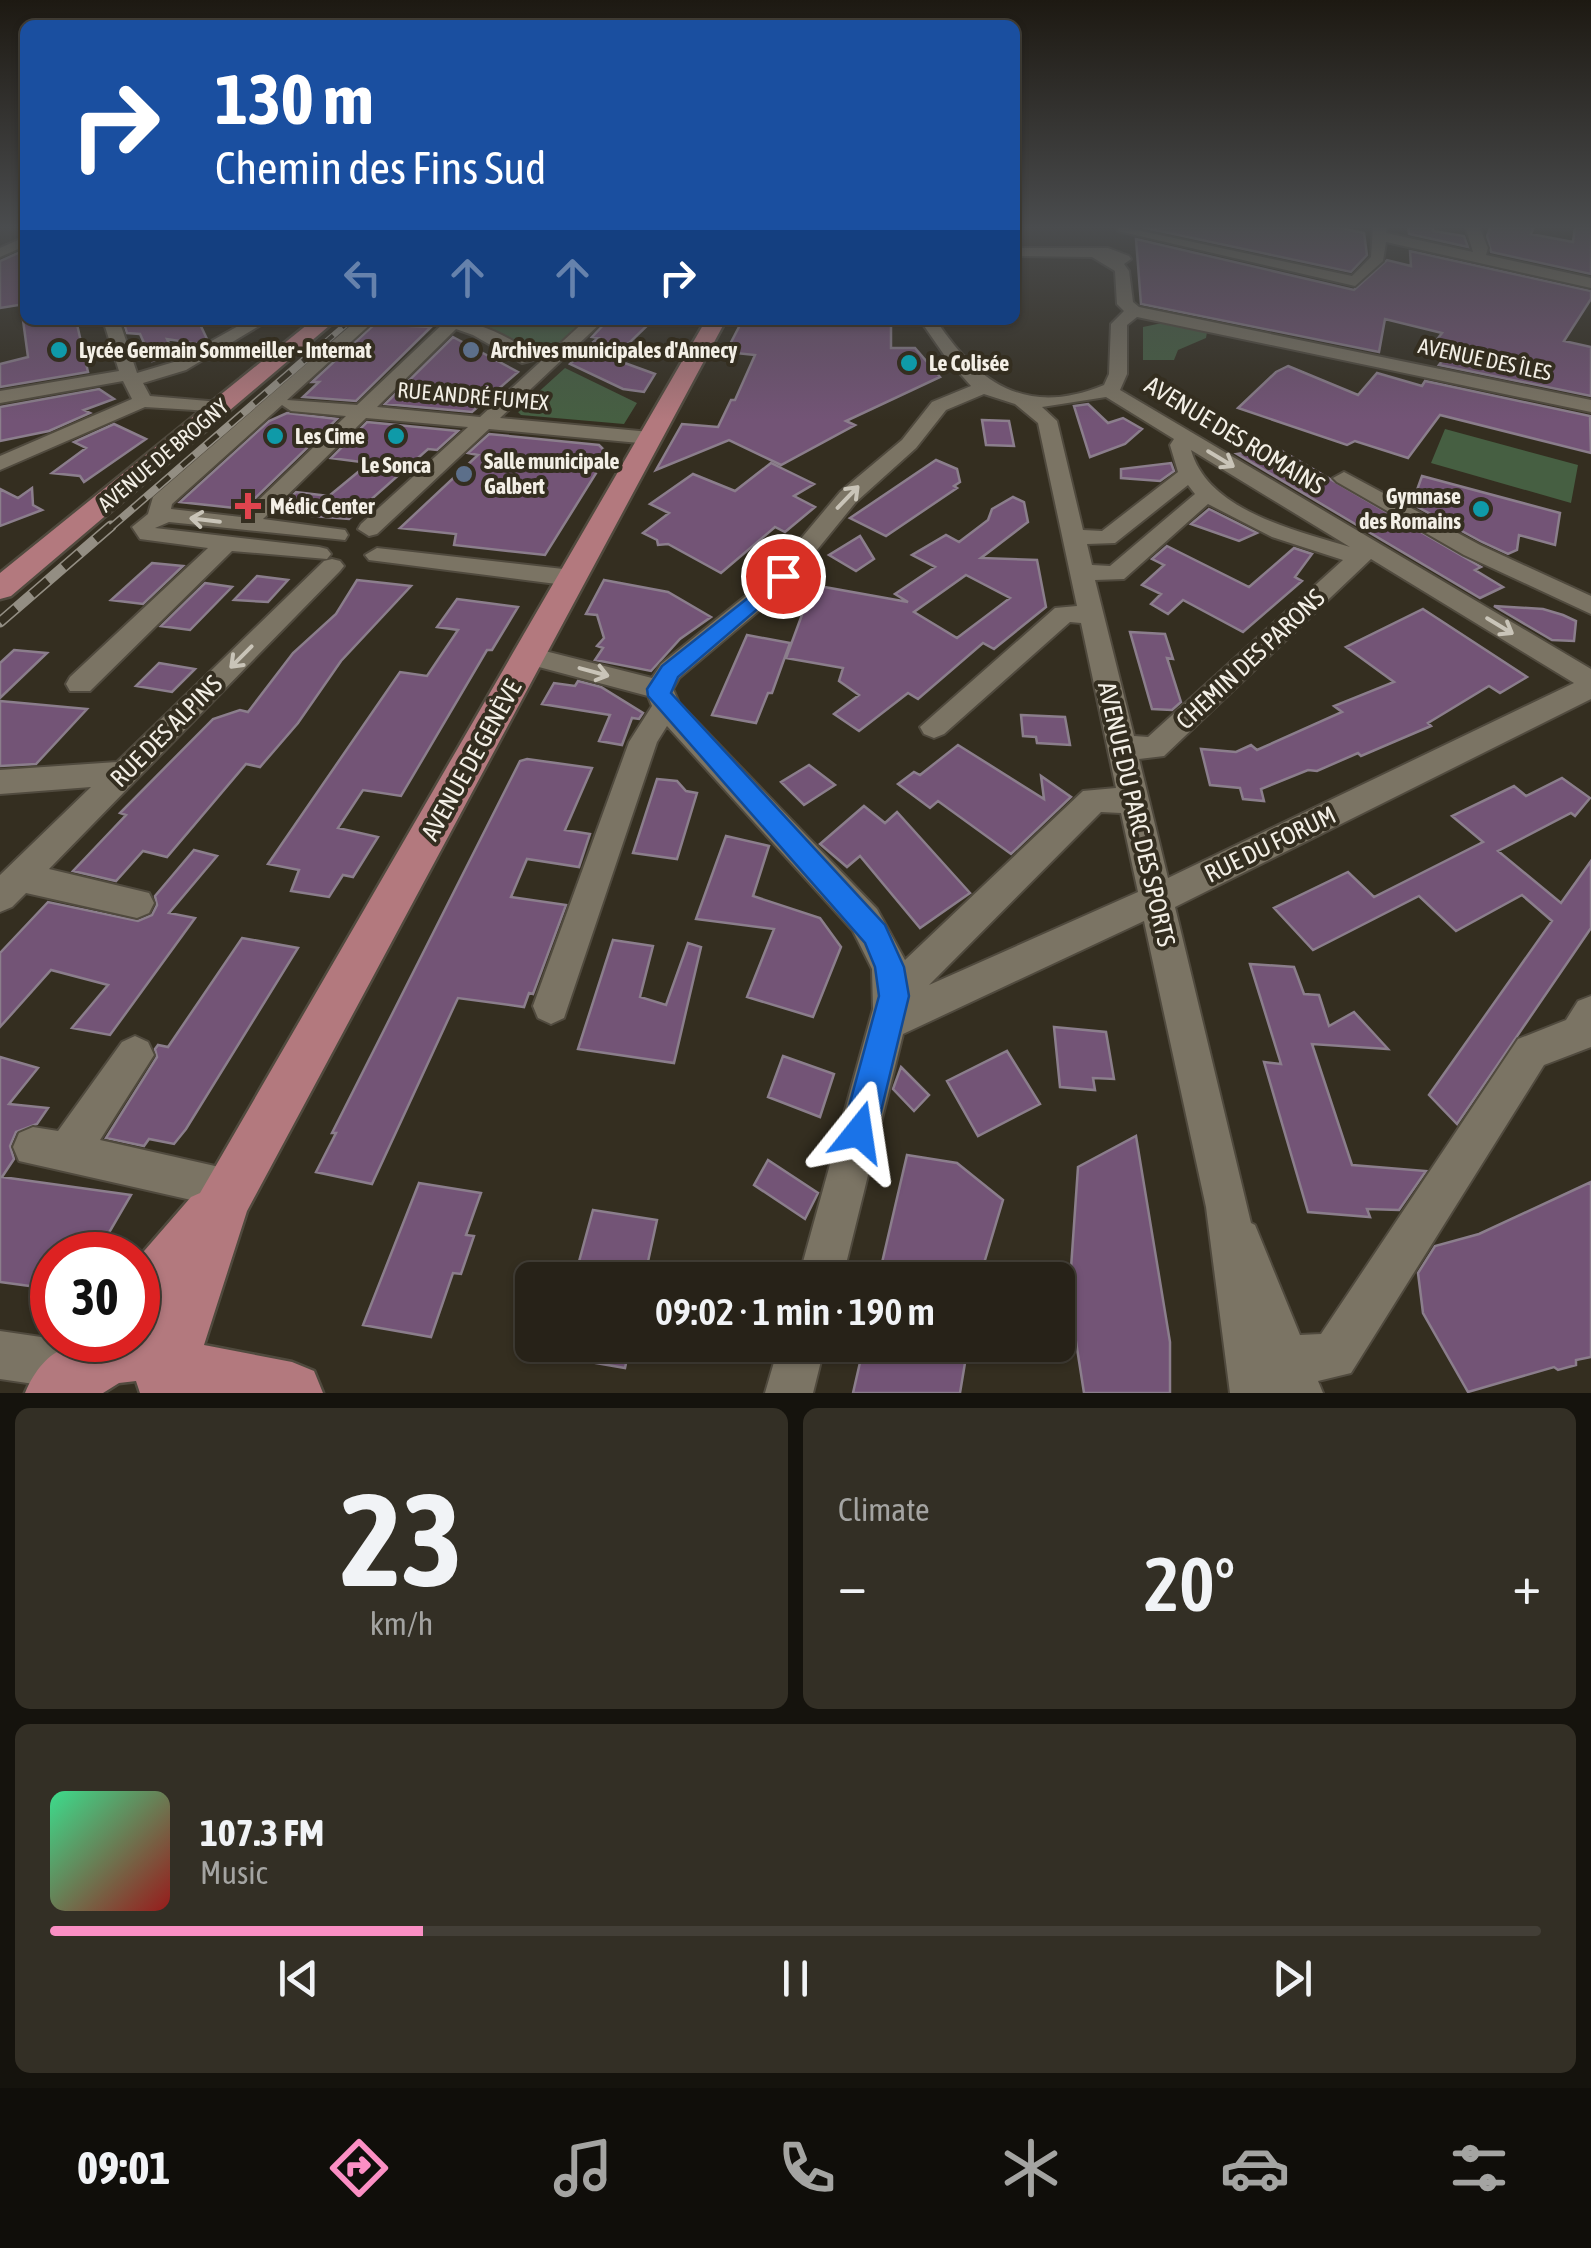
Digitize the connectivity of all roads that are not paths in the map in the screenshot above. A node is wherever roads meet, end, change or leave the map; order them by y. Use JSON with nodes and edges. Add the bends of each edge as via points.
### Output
{"nodes":[{"id":1,"x":1124,"y":291,"type":"edge"},
{"id":2,"x":1134,"y":311,"type":"junction"},
{"id":3,"x":113,"y":325,"type":"edge"},
{"id":4,"x":251,"y":325,"type":"edge"},
{"id":5,"x":320,"y":325,"type":"edge"},
{"id":6,"x":362,"y":325,"type":"edge"},
{"id":7,"x":589,"y":325,"type":"edge"},
{"id":8,"x":713,"y":325,"type":"edge"},
{"id":9,"x":932,"y":325,"type":"edge"},
{"id":10,"x":536,"y":363,"type":"junction"},
{"id":11,"x":130,"y":378,"type":"junction"},
{"id":12,"x":984,"y":386,"type":"junction"},
{"id":13,"x":1108,"y":391,"type":"junction"},
{"id":14,"x":0,"y":397,"type":"edge"},
{"id":15,"x":143,"y":402,"type":"junction"},
{"id":16,"x":282,"y":404,"type":"junction"},
{"id":17,"x":1591,"y":406,"type":"edge"},
{"id":18,"x":220,"y":408,"type":"junction"},
{"id":19,"x":364,"y":411,"type":"junction"},
{"id":20,"x":1053,"y":411,"type":"junction"},
{"id":21,"x":484,"y":422,"type":"junction"},
{"id":22,"x":650,"y":438,"type":"junction"},
{"id":23,"x":1187,"y":438,"type":"junction"},
{"id":24,"x":0,"y":464,"type":"edge"},
{"id":25,"x":1191,"y":472,"type":"junction"},
{"id":26,"x":1344,"y":478,"type":"dead end"},
{"id":27,"x":1207,"y":494,"type":"junction"},
{"id":28,"x":159,"y":517,"type":"junction"},
{"id":29,"x":246,"y":524,"type":"junction"},
{"id":30,"x":369,"y":530,"type":"junction"},
{"id":31,"x":337,"y":535,"type":"junction"},
{"id":32,"x":1073,"y":537,"type":"junction"},
{"id":33,"x":226,"y":543,"type":"junction"},
{"id":34,"x":1364,"y":552,"type":"junction"},
{"id":35,"x":377,"y":554,"type":"junction"},
{"id":36,"x":326,"y":560,"type":"junction"},
{"id":37,"x":1081,"y":572,"type":"junction"},
{"id":38,"x":572,"y":578,"type":"junction"},
{"id":39,"x":0,"y":590,"type":"edge"},
{"id":40,"x":1591,"y":606,"type":"edge"},
{"id":41,"x":1091,"y":615,"type":"junction"},
{"id":42,"x":529,"y":656,"type":"junction"},
{"id":43,"x":1591,"y":680,"type":"edge"},
{"id":44,"x":80,"y":684,"type":"dead end"},
{"id":45,"x":663,"y":699,"type":"junction"},
{"id":46,"x":934,"y":727,"type":"dead end"},
{"id":47,"x":1122,"y":747,"type":"junction"},
{"id":48,"x":124,"y":773,"type":"junction"},
{"id":49,"x":0,"y":782,"type":"edge"},
{"id":50,"x":1134,"y":801,"type":"junction"},
{"id":51,"x":10,"y":887,"type":"edge"},
{"id":52,"x":1156,"y":900,"type":"junction"},
{"id":53,"x":137,"y":903,"type":"dead end"},
{"id":54,"x":551,"y":1006,"type":"dead end"},
{"id":55,"x":891,"y":1009,"type":"junction"},
{"id":56,"x":1591,"y":1014,"type":"edge"},
{"id":57,"x":135,"y":1055,"type":"dead end"},
{"id":58,"x":227,"y":1194,"type":"junction"},
{"id":59,"x":1227,"y":1207,"type":"junction"},
{"id":60,"x":825,"y":1262,"type":"edge"},
{"id":61,"x":160,"y":1275,"type":"edge"},
{"id":62,"x":0,"y":1355,"type":"edge"},
{"id":63,"x":798,"y":1362,"type":"edge"},
{"id":64,"x":82,"y":1367,"type":"edge"},
{"id":65,"x":1294,"y":1376,"type":"edge"},
{"id":66,"x":168,"y":1380,"type":"edge"},
{"id":67,"x":292,"y":1393,"type":"edge"},
{"id":68,"x":790,"y":1393,"type":"edge"},
{"id":69,"x":1254,"y":1393,"type":"edge"}],
"edges":[{"from":1,"to":2,"type":"street"},
{"from":2,"to":13,"type":"street","via":[[1120,321],[1117,380]]},
{"from":2,"to":17,"type":"street","name":"AVENUE DES ÎLES"},
{"from":3,"to":11,"type":"street"},
{"from":4,"to":11,"type":"street","via":[[180,366]]},
{"from":5,"to":18,"type":"main road","name":"AVENUE DE BROGNY"},
{"from":6,"to":16,"type":"street"},
{"from":7,"to":10,"type":"street"},
{"from":8,"to":22,"type":"main road","name":"AVENUE DE GENÈVE"},
{"from":9,"to":12,"type":"street"},
{"from":10,"to":19,"type":"street","via":[[462,327]]},
{"from":10,"to":21,"type":"street"},
{"from":11,"to":14,"type":"street"},
{"from":11,"to":15,"type":"street"},
{"from":12,"to":20,"type":"street"},
{"from":45,"to":12,"type":"street","one_way":true,"via":[[670,671],[783,576],[848,496],[902,452],[939,406]]},
{"from":13,"to":20,"type":"street"},
{"from":13,"to":23,"type":"street","name":"AVENUE DES ROMAINS"},
{"from":15,"to":18,"type":"street"},
{"from":15,"to":24,"type":"street"},
{"from":16,"to":19,"type":"street","name":"RUE ANDRÉ FUMEX"},
{"from":16,"to":28,"type":"street","via":[[161,502]]},
{"from":18,"to":39,"type":"main road","name":"AVENUE DE BROGNY"},
{"from":19,"to":21,"type":"street","name":"RUE ANDRÉ FUMEX"},
{"from":19,"to":29,"type":"street"},
{"from":20,"to":32,"type":"street","name":"AVENUE DU PARC DES SPORTS"},
{"from":21,"to":22,"type":"street","name":"RUE ANDRÉ FUMEX"},
{"from":21,"to":30,"type":"street"},
{"from":22,"to":38,"type":"main road","name":"AVENUE DE GENÈVE"},
{"from":23,"to":25,"type":"street","via":[[1178,449]]},
{"from":23,"to":34,"type":"street","name":"AVENUE DES ROMAINS","one_way":true},
{"from":25,"to":27,"type":"street"},
{"from":25,"to":32,"type":"street","via":[[1106,538]]},
{"from":26,"to":40,"type":"street","via":[[1472,550]]},
{"from":27,"to":34,"type":"street","via":[[1240,516]]},
{"from":27,"to":37,"type":"street","via":[[1116,574]]},
{"from":29,"to":28,"type":"street","one_way":true},
{"from":28,"to":33,"type":"street","via":[[144,532]]},
{"from":29,"to":31,"type":"street"},
{"from":30,"to":31,"type":"street"},
{"from":30,"to":35,"type":"street","via":[[384,539]]},
{"from":31,"to":36,"type":"street","name":"RUE DES ALPINS","via":[[326,542]]},
{"from":32,"to":37,"type":"street","name":"AVENUE DU PARC DES SPORTS"},
{"from":33,"to":36,"type":"street"},
{"from":33,"to":44,"type":"street"},
{"from":34,"to":43,"type":"street","name":"AVENUE DES ROMAINS","one_way":true},
{"from":34,"to":47,"type":"street","name":"CHEMIN DES PARONS","via":[[1154,748]]},
{"from":35,"to":36,"type":"street","via":[[356,564]]},
{"from":35,"to":38,"type":"street"},
{"from":36,"to":48,"type":"street","name":"RUE DES ALPINS","one_way":true},
{"from":37,"to":41,"type":"street","name":"AVENUE DU PARC DES SPORTS"},
{"from":38,"to":42,"type":"main road","name":"AVENUE DE GENÈVE"},
{"from":41,"to":46,"type":"street","via":[[1064,614]]},
{"from":41,"to":47,"type":"street","name":"AVENUE DU PARC DES SPORTS"},
{"from":42,"to":45,"type":"street","one_way":true},
{"from":42,"to":58,"type":"main road","name":"AVENUE DE GENÈVE"},
{"from":43,"to":52,"type":"street","name":"RUE DU FORUM","via":[[1582,692]]},
{"from":45,"to":54,"type":"street"},
{"from":45,"to":55,"type":"street","via":[[865,920],[890,967]]},
{"from":47,"to":50,"type":"street","name":"AVENUE DU PARC DES SPORTS"},
{"from":48,"to":49,"type":"street"},
{"from":48,"to":51,"type":"street","name":"RUE DES ALPINS"},
{"from":50,"to":52,"type":"street","name":"AVENUE DU PARC DES SPORTS"},
{"from":50,"to":55,"type":"street","via":[[1094,800]]},
{"from":51,"to":53,"type":"street"},
{"from":52,"to":55,"type":"street","name":"RUE DU FORUM"},
{"from":52,"to":59,"type":"street","name":"AVENUE DU PARC DES SPORTS"},
{"from":55,"to":60,"type":"street"},
{"from":56,"to":65,"type":"street","via":[[1579,1033],[1531,1052],[1334,1356]]},
{"from":57,"to":58,"type":"street","via":[[50,1150]]},
{"from":58,"to":61,"type":"main road","name":"AVENUE DE GENÈVE"},
{"from":58,"to":66,"type":"main road","name":"AVENUE DE GENÈVE"},
{"from":59,"to":65,"type":"street","name":"AVENUE DU PARC DES SPORTS"},
{"from":59,"to":69,"type":"street","name":"AVENUE DU PARC DES SPORTS"},
{"from":62,"to":64,"type":"street"},
{"from":63,"to":68,"type":"street"},
{"from":64,"to":66,"type":"main road","via":[[141,1351]]},
{"from":66,"to":67,"type":"main road"}]}
